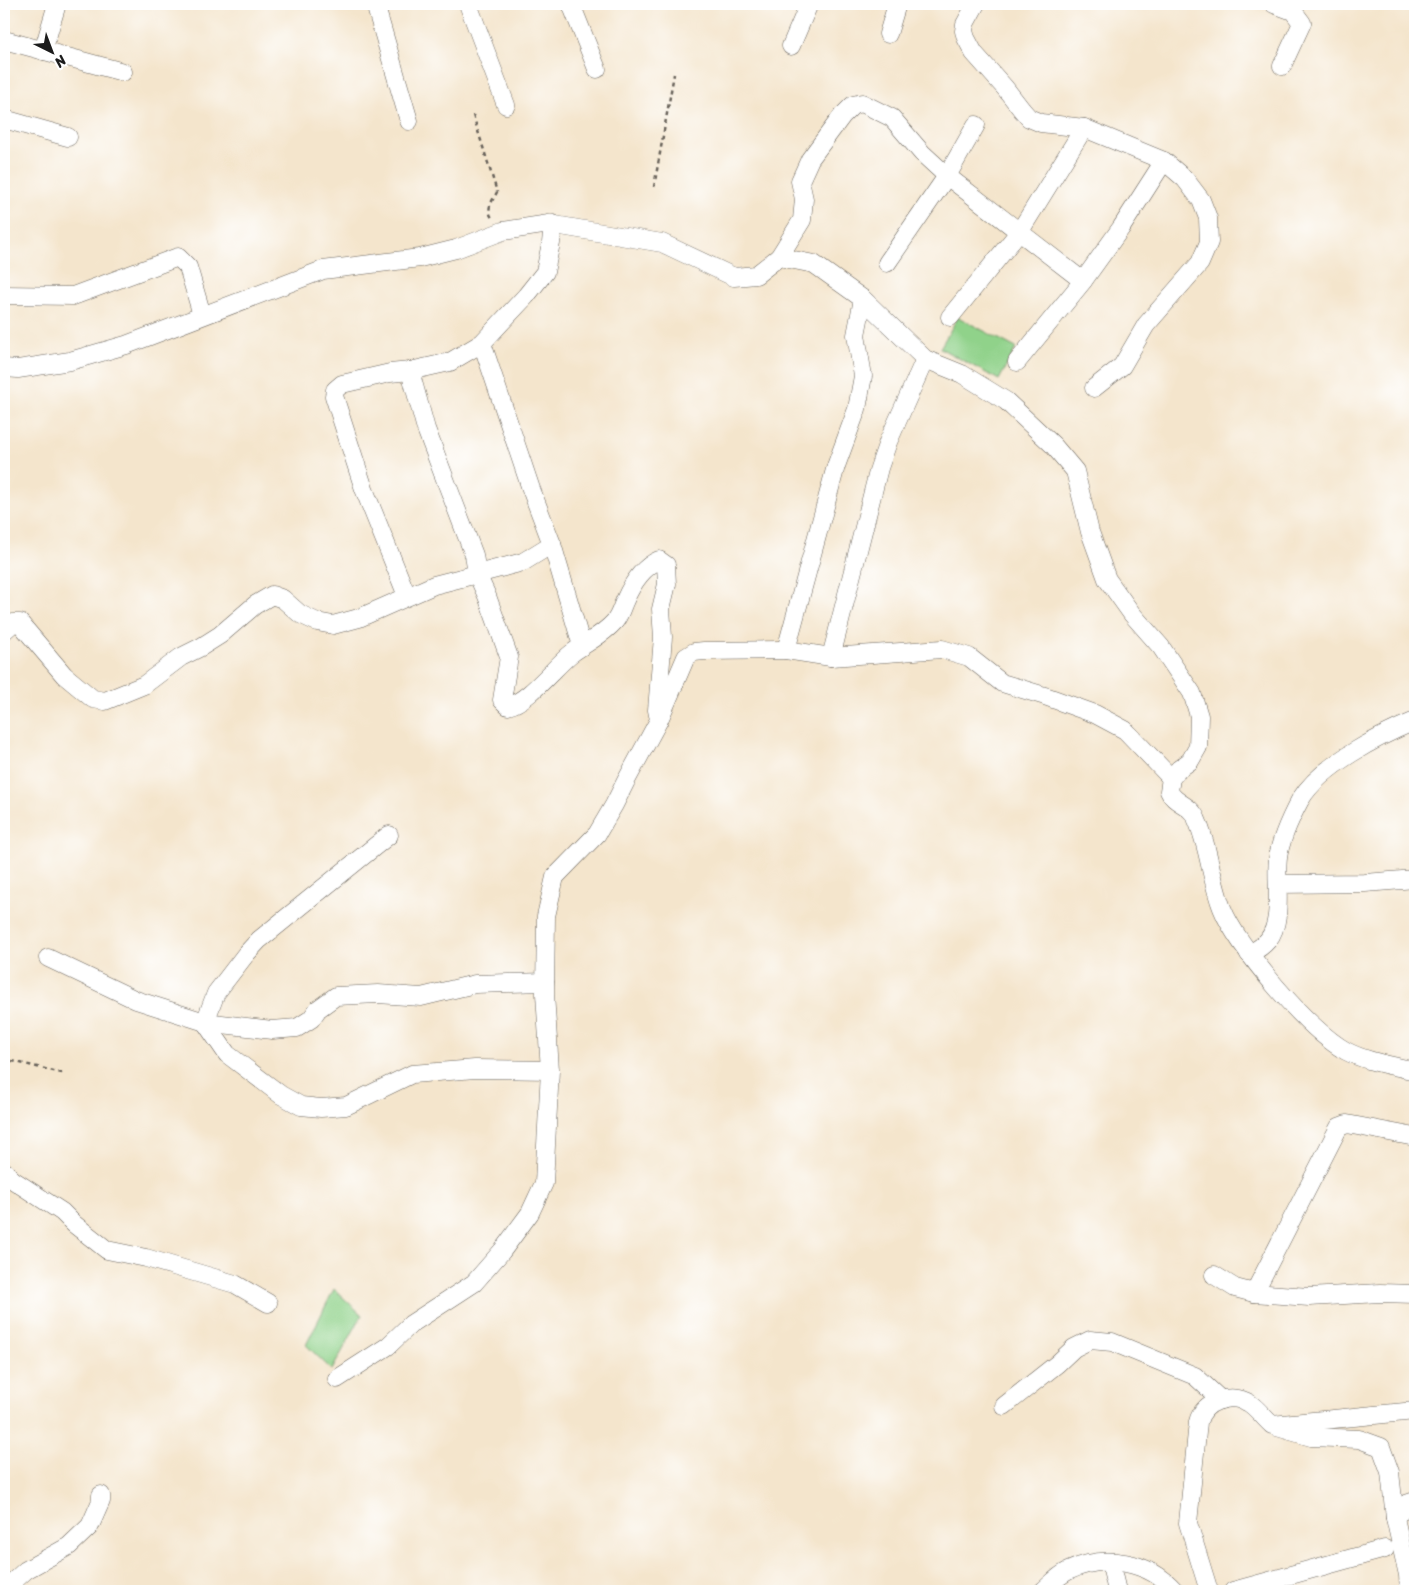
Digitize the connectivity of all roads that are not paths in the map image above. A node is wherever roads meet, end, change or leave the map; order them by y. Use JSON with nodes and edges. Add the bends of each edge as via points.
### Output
{"nodes":[{"id":1,"x":57,"y":4,"type":"edge"},
{"id":2,"x":375,"y":4,"type":"edge"},
{"id":3,"x":468,"y":4,"type":"edge"},
{"id":4,"x":571,"y":4,"type":"edge"},
{"id":5,"x":809,"y":4,"type":"edge"},
{"id":6,"x":897,"y":4,"type":"edge"},
{"id":7,"x":976,"y":4,"type":"edge"},
{"id":8,"x":1274,"y":4,"type":"edge"},
{"id":9,"x":888,"y":34,"type":"dead end"},
{"id":10,"x":4,"y":40,"type":"edge"},
{"id":11,"x":791,"y":46,"type":"dead end"},
{"id":12,"x":44,"y":51,"type":"junction"},
{"id":13,"x":1282,"y":66,"type":"dead end"},
{"id":14,"x":598,"y":69,"type":"dead end"},
{"id":15,"x":123,"y":72,"type":"dead end"},
{"id":16,"x":506,"y":105,"type":"dead end"},
{"id":17,"x":4,"y":118,"type":"edge"},
{"id":18,"x":409,"y":121,"type":"dead end"},
{"id":19,"x":976,"y":125,"type":"dead end"},
{"id":20,"x":1084,"y":128,"type":"junction"},
{"id":21,"x":68,"y":137,"type":"dead end"},
{"id":22,"x":1164,"y":161,"type":"junction"},
{"id":23,"x":947,"y":176,"type":"junction"},
{"id":24,"x":553,"y":224,"type":"junction"},
{"id":25,"x":1020,"y":231,"type":"junction"},
{"id":26,"x":779,"y":257,"type":"junction"},
{"id":27,"x":887,"y":262,"type":"dead end"},
{"id":28,"x":1083,"y":281,"type":"junction"},
{"id":29,"x":4,"y":295,"type":"edge"},
{"id":30,"x":863,"y":299,"type":"junction"},
{"id":31,"x":202,"y":315,"type":"junction"},
{"id":32,"x":950,"y":317,"type":"dead end"},
{"id":33,"x":482,"y":343,"type":"junction"},
{"id":34,"x":925,"y":359,"type":"junction"},
{"id":35,"x":1017,"y":362,"type":"dead end"},
{"id":36,"x":4,"y":368,"type":"edge"},
{"id":37,"x":410,"y":371,"type":"junction"},
{"id":38,"x":1094,"y":388,"type":"dead end"},
{"id":39,"x":552,"y":544,"type":"junction"},
{"id":40,"x":477,"y":574,"type":"junction"},
{"id":41,"x":407,"y":596,"type":"junction"},
{"id":42,"x":4,"y":631,"type":"edge"},
{"id":43,"x":582,"y":646,"type":"junction"},
{"id":44,"x":786,"y":650,"type":"junction"},
{"id":45,"x":830,"y":657,"type":"junction"},
{"id":46,"x":659,"y":720,"type":"junction"},
{"id":47,"x":1415,"y":721,"type":"edge"},
{"id":48,"x":1172,"y":778,"type":"junction"},
{"id":49,"x":389,"y":835,"type":"dead end"},
{"id":50,"x":1415,"y":878,"type":"edge"},
{"id":51,"x":1278,"y":884,"type":"junction"},
{"id":52,"x":1249,"y":954,"type":"junction"},
{"id":53,"x":48,"y":958,"type":"dead end"},
{"id":54,"x":546,"y":982,"type":"junction"},
{"id":55,"x":205,"y":1022,"type":"junction"},
{"id":56,"x":550,"y":1070,"type":"junction"},
{"id":57,"x":1415,"y":1071,"type":"edge"},
{"id":58,"x":1415,"y":1137,"type":"edge"},
{"id":59,"x":4,"y":1171,"type":"edge"},
{"id":60,"x":1214,"y":1275,"type":"dead end"},
{"id":61,"x":1254,"y":1293,"type":"junction"},
{"id":62,"x":1415,"y":1294,"type":"edge"},
{"id":63,"x":268,"y":1303,"type":"dead end"},
{"id":64,"x":337,"y":1379,"type":"dead end"},
{"id":65,"x":1221,"y":1400,"type":"junction"},
{"id":66,"x":1004,"y":1406,"type":"dead end"},
{"id":67,"x":1415,"y":1411,"type":"edge"},
{"id":68,"x":1272,"y":1425,"type":"junction"},
{"id":69,"x":101,"y":1495,"type":"dead end"},
{"id":70,"x":1415,"y":1501,"type":"edge"},
{"id":71,"x":1395,"y":1518,"type":"junction"},
{"id":72,"x":1386,"y":1549,"type":"dead end"},
{"id":73,"x":1110,"y":1562,"type":"junction"},
{"id":74,"x":4,"y":1590,"type":"edge"},
{"id":75,"x":1043,"y":1591,"type":"edge"},
{"id":76,"x":1117,"y":1591,"type":"edge"},
{"id":77,"x":1175,"y":1591,"type":"edge"},
{"id":78,"x":1209,"y":1591,"type":"edge"},
{"id":79,"x":1233,"y":1591,"type":"edge"},
{"id":80,"x":1409,"y":1591,"type":"edge"}],
"edges":[{"from":1,"to":12,"type":"street"},
{"from":2,"to":18,"type":"street"},
{"from":3,"to":16,"type":"street"},
{"from":4,"to":14,"type":"street"},
{"from":5,"to":11,"type":"street"},
{"from":6,"to":9,"type":"street"},
{"from":7,"to":20,"type":"street","via":[[965,24],[966,38],[974,53],[1022,110],[1041,123]]},
{"from":8,"to":13,"type":"street","via":[[1293,11],[1302,23]]},
{"from":10,"to":12,"type":"street"},
{"from":12,"to":15,"type":"street"},
{"from":17,"to":21,"type":"street"},
{"from":19,"to":23,"type":"street"},
{"from":20,"to":22,"type":"street"},
{"from":20,"to":25,"type":"street"},
{"from":22,"to":28,"type":"street"},
{"from":22,"to":38,"type":"street","via":[[1185,179],[1201,200],[1208,218],[1209,242],[1200,263],[1146,325],[1122,366]]},
{"from":23,"to":25,"type":"street"},
{"from":23,"to":26,"type":"street","via":[[892,118],[862,103],[852,105],[810,159],[800,180],[804,199],[802,220]]},
{"from":23,"to":27,"type":"street"},
{"from":24,"to":26,"type":"street","via":[[662,243],[734,277],[756,275]]},
{"from":24,"to":31,"type":"street","via":[[503,231],[456,249],[420,258],[322,270]]},
{"from":24,"to":33,"type":"street","via":[[545,272]]},
{"from":25,"to":28,"type":"street"},
{"from":25,"to":32,"type":"street"},
{"from":26,"to":30,"type":"street","via":[[814,264]]},
{"from":28,"to":35,"type":"street"},
{"from":29,"to":31,"type":"street","via":[[73,296],[178,257],[188,267]]},
{"from":30,"to":34,"type":"street"},
{"from":30,"to":44,"type":"street","via":[[856,335],[863,376],[856,409],[836,466]]},
{"from":31,"to":36,"type":"street","via":[[126,345],[70,361],[18,370]]},
{"from":33,"to":37,"type":"street","via":[[450,362]]},
{"from":33,"to":39,"type":"street"},
{"from":34,"to":45,"type":"street","via":[[882,459]]},
{"from":34,"to":48,"type":"street","via":[[962,374],[1006,401],[1053,444],[1075,471],[1106,579],[1161,647],[1192,693],[1198,716],[1198,747],[1190,761]]},
{"from":37,"to":40,"type":"street","via":[[426,428],[474,555]]},
{"from":37,"to":41,"type":"street","via":[[342,384],[334,396],[364,489]]},
{"from":39,"to":40,"type":"street","via":[[523,562]]},
{"from":39,"to":43,"type":"street"},
{"from":40,"to":41,"type":"street"},
{"from":40,"to":43,"type":"street","via":[[509,657],[502,700],[508,706],[531,691]]},
{"from":41,"to":42,"type":"street","via":[[359,618],[333,625],[300,614],[272,595],[220,635],[180,657],[144,685],[105,702],[94,699],[64,675],[20,623],[14,623]]},
{"from":43,"to":46,"type":"street","via":[[616,620],[626,597],[651,563],[659,560],[666,565],[667,584],[661,609],[663,637]]},
{"from":44,"to":45,"type":"street"},
{"from":44,"to":46,"type":"street","via":[[694,652],[686,657]]},
{"from":45,"to":48,"type":"street","via":[[942,649],[969,657],[1002,683],[1095,714],[1124,730]]},
{"from":46,"to":54,"type":"street","via":[[597,834],[555,877],[546,916]]},
{"from":47,"to":51,"type":"street","via":[[1386,733],[1325,772],[1301,799],[1278,856]]},
{"from":48,"to":52,"type":"street","via":[[1171,796],[1187,806],[1197,818],[1222,909]]},
{"from":49,"to":55,"type":"street","via":[[259,940],[216,993]]},
{"from":50,"to":51,"type":"street"},
{"from":51,"to":52,"type":"street","via":[[1276,921],[1268,940]]},
{"from":52,"to":57,"type":"street","via":[[1312,1025],[1334,1043],[1364,1059]]},
{"from":53,"to":55,"type":"street","via":[[136,1000]]},
{"from":54,"to":55,"type":"street","via":[[475,984],[421,997],[336,996],[297,1028],[272,1030]]},
{"from":54,"to":56,"type":"street"},
{"from":55,"to":56,"type":"street","via":[[227,1054],[280,1096],[301,1106],[346,1106],[412,1074],[475,1069]]},
{"from":56,"to":64,"type":"street","via":[[544,1183],[530,1213],[474,1283],[411,1324],[388,1346]]},
{"from":58,"to":61,"type":"street","via":[[1347,1124],[1339,1127]]},
{"from":59,"to":63,"type":"street","via":[[62,1212],[107,1250],[235,1284]]},
{"from":60,"to":61,"type":"street","via":[[1235,1288]]},
{"from":61,"to":62,"type":"street","via":[[1309,1297]]},
{"from":65,"to":66,"type":"street","via":[[1195,1376],[1112,1342],[1090,1340],[1074,1348]]},
{"from":65,"to":68,"type":"street","via":[[1237,1399],[1250,1404]]},
{"from":65,"to":78,"type":"street","via":[[1206,1407],[1199,1417],[1188,1523]]},
{"from":67,"to":68,"type":"street"},
{"from":68,"to":71,"type":"street","via":[[1311,1437],[1359,1438],[1381,1447],[1390,1472]]},
{"from":69,"to":74,"type":"street","via":[[90,1526],[69,1546],[26,1570]]},
{"from":70,"to":71,"type":"street","via":[[1406,1504]]},
{"from":71,"to":80,"type":"street"},
{"from":72,"to":79,"type":"street"},
{"from":73,"to":75,"type":"street","via":[[1096,1562],[1067,1572]]},
{"from":73,"to":76,"type":"street"},
{"from":73,"to":77,"type":"street","via":[[1121,1561],[1142,1567]]}]}
